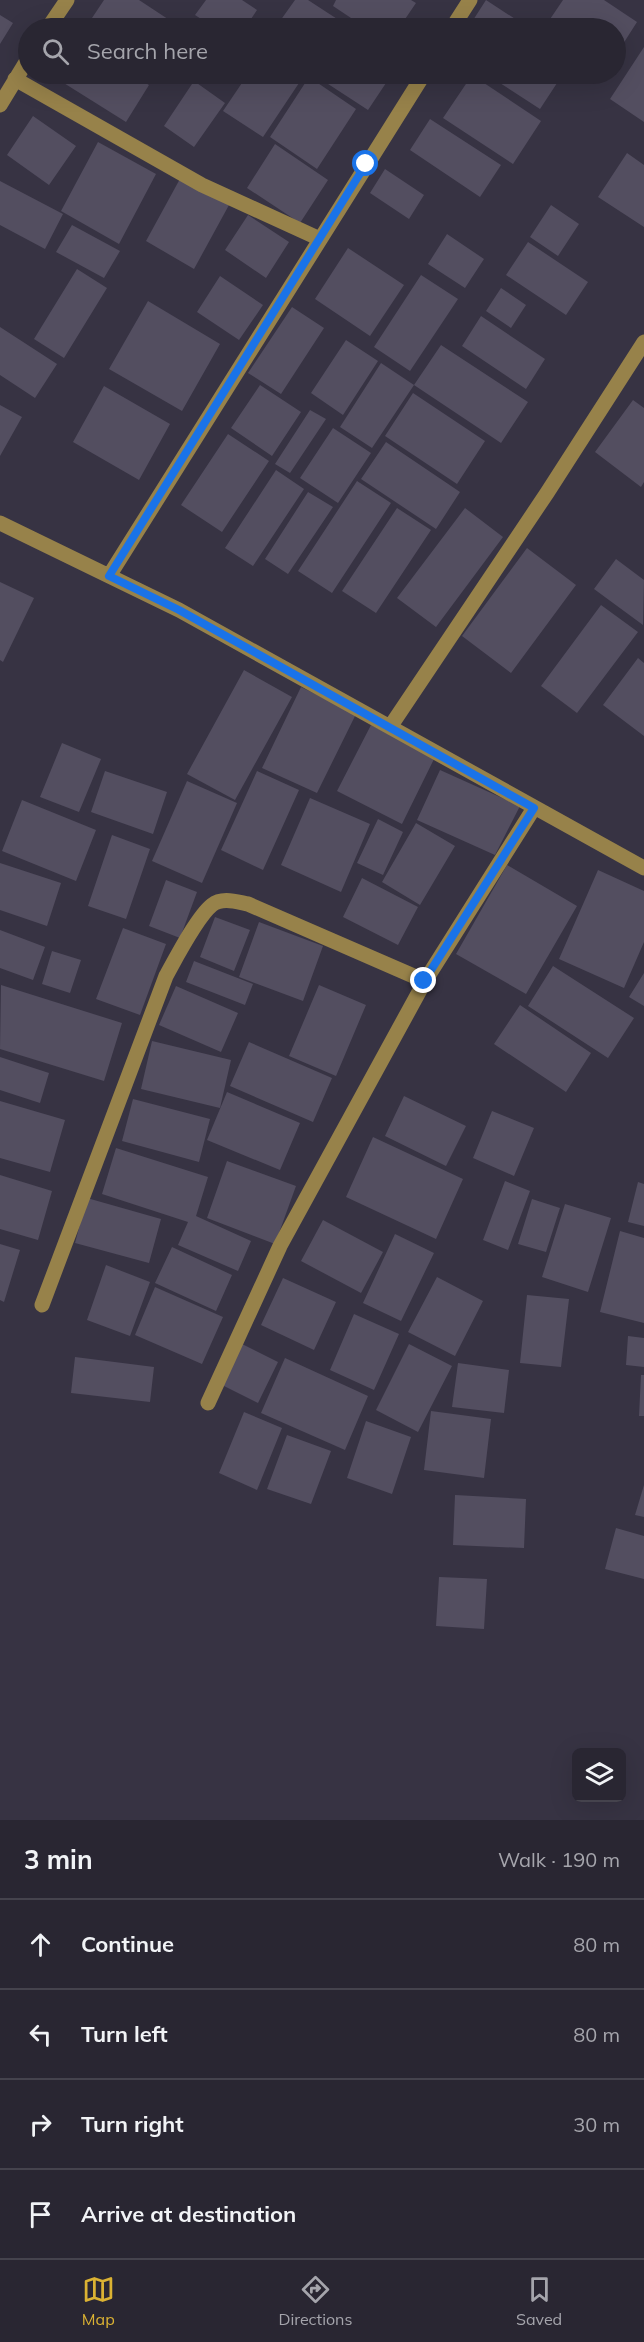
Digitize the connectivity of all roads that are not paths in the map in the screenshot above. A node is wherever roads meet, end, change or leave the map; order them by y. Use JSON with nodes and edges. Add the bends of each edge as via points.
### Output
{"nodes":[{"id":1,"x":67,"y":0,"type":"edge"},
{"id":2,"x":470,"y":0,"type":"edge"},
{"id":3,"x":55,"y":18,"type":"edge"},
{"id":4,"x":458,"y":18,"type":"edge"},
{"id":5,"x":18,"y":74,"type":"edge"},
{"id":6,"x":15,"y":79,"type":"junction"},
{"id":7,"x":18,"y":81,"type":"edge"},
{"id":8,"x":24,"y":84,"type":"edge"},
{"id":9,"x":418,"y":84,"type":"edge"},
{"id":10,"x":0,"y":105,"type":"edge"},
{"id":11,"x":320,"y":239,"type":"junction"},
{"id":12,"x":644,"y":342,"type":"edge"},
{"id":13,"x":0,"y":523,"type":"edge"},
{"id":14,"x":109,"y":576,"type":"junction"},
{"id":15,"x":390,"y":727,"type":"junction"},
{"id":16,"x":534,"y":808,"type":"junction"},
{"id":17,"x":644,"y":868,"type":"edge"},
{"id":18,"x":424,"y":981,"type":"junction"},
{"id":19,"x":42,"y":1305,"type":"dead end"},
{"id":20,"x":208,"y":1403,"type":"dead end"}],
"edges":[{"from":1,"to":3,"type":"street"},
{"from":2,"to":4,"type":"street"},
{"from":5,"to":6,"type":"street"},
{"from":6,"to":7,"type":"street"},
{"from":6,"to":10,"type":"street"},
{"from":8,"to":11,"type":"street","via":[[202,185]]},
{"from":9,"to":11,"type":"street"},
{"from":11,"to":14,"type":"street"},
{"from":12,"to":15,"type":"street"},
{"from":13,"to":14,"type":"street"},
{"from":14,"to":15,"type":"street","via":[[179,610]]},
{"from":15,"to":16,"type":"street"},
{"from":16,"to":17,"type":"street"},
{"from":16,"to":18,"type":"street"},
{"from":18,"to":19,"type":"street","via":[[248,904],[226,900],[212,905],[166,976]]},
{"from":18,"to":20,"type":"street","via":[[280,1246]]}]}
